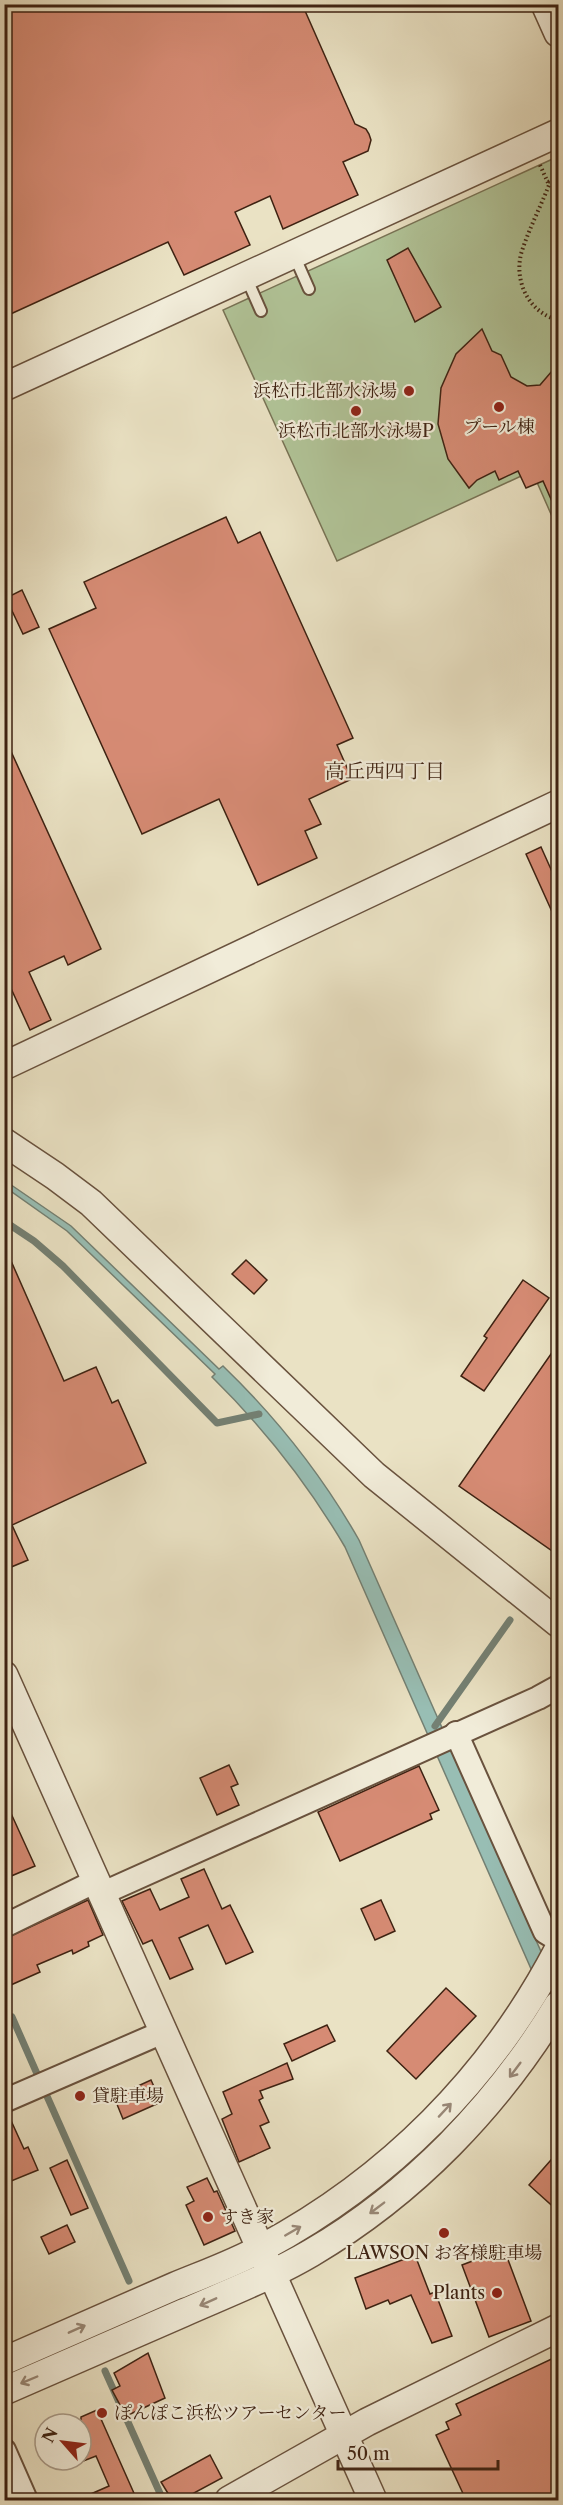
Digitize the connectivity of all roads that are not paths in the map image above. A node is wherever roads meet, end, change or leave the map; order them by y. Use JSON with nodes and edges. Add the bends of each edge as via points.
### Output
{"nodes":[{"id":1,"x":545,"y":4,"type":"edge"},
{"id":2,"x":558,"y":33,"type":"edge"},
{"id":3,"x":558,"y":133,"type":"edge"},
{"id":4,"x":294,"y":255,"type":"junction"},
{"id":5,"x":246,"y":277,"type":"junction"},
{"id":6,"x":309,"y":288,"type":"dead end"},
{"id":7,"x":261,"y":310,"type":"dead end"},
{"id":8,"x":4,"y":387,"type":"edge"},
{"id":9,"x":558,"y":804,"type":"edge"},
{"id":10,"x":4,"y":1066,"type":"edge"},
{"id":11,"x":4,"y":1142,"type":"edge"},
{"id":12,"x":558,"y":1623,"type":"edge"},
{"id":13,"x":4,"y":1676,"type":"edge"},
{"id":14,"x":558,"y":1686,"type":"edge"},
{"id":15,"x":455,"y":1733,"type":"junction"},
{"id":16,"x":98,"y":1887,"type":"junction"},
{"id":17,"x":4,"y":1926,"type":"edge"},
{"id":18,"x":556,"y":1951,"type":"edge"},
{"id":19,"x":553,"y":2014,"type":"edge"},
{"id":20,"x":163,"y":2032,"type":"junction"},
{"id":21,"x":4,"y":2101,"type":"edge"},
{"id":22,"x":259,"y":2250,"type":"junction"},
{"id":23,"x":271,"y":2275,"type":"junction"},
{"id":24,"x":558,"y":2328,"type":"edge"},
{"id":25,"x":4,"y":2361,"type":"edge"},
{"id":26,"x":4,"y":2391,"type":"edge"},
{"id":27,"x":343,"y":2435,"type":"junction"},
{"id":28,"x":4,"y":2450,"type":"edge"},
{"id":29,"x":26,"y":2500,"type":"edge"},
{"id":30,"x":229,"y":2500,"type":"edge"},
{"id":31,"x":373,"y":2500,"type":"edge"}],
"edges":[{"from":1,"to":2,"type":"street"},
{"from":3,"to":4,"type":"street"},
{"from":4,"to":5,"type":"street"},
{"from":4,"to":6,"type":"lane"},
{"from":5,"to":7,"type":"lane"},
{"from":5,"to":8,"type":"street"},
{"from":9,"to":10,"type":"street"},
{"from":11,"to":12,"type":"street","via":[[91,1203],[374,1475]]},
{"from":13,"to":16,"type":"street"},
{"from":14,"to":15,"type":"street"},
{"from":15,"to":16,"type":"street"},
{"from":15,"to":18,"type":"street"},
{"from":16,"to":17,"type":"street"},
{"from":16,"to":20,"type":"street"},
{"from":22,"to":18,"type":"street","one_way":true,"via":[[335,2204],[405,2149],[495,2052],[535,1993]]},
{"from":19,"to":23,"type":"street","one_way":true,"via":[[487,2104],[423,2171],[350,2228]]},
{"from":20,"to":21,"type":"street"},
{"from":20,"to":22,"type":"street"},
{"from":22,"to":23,"type":"street"},
{"from":25,"to":22,"type":"street","one_way":true},
{"from":23,"to":26,"type":"street","one_way":true},
{"from":23,"to":27,"type":"street"},
{"from":24,"to":27,"type":"street"},
{"from":27,"to":30,"type":"street"},
{"from":27,"to":31,"type":"street"},
{"from":28,"to":29,"type":"street"}]}
